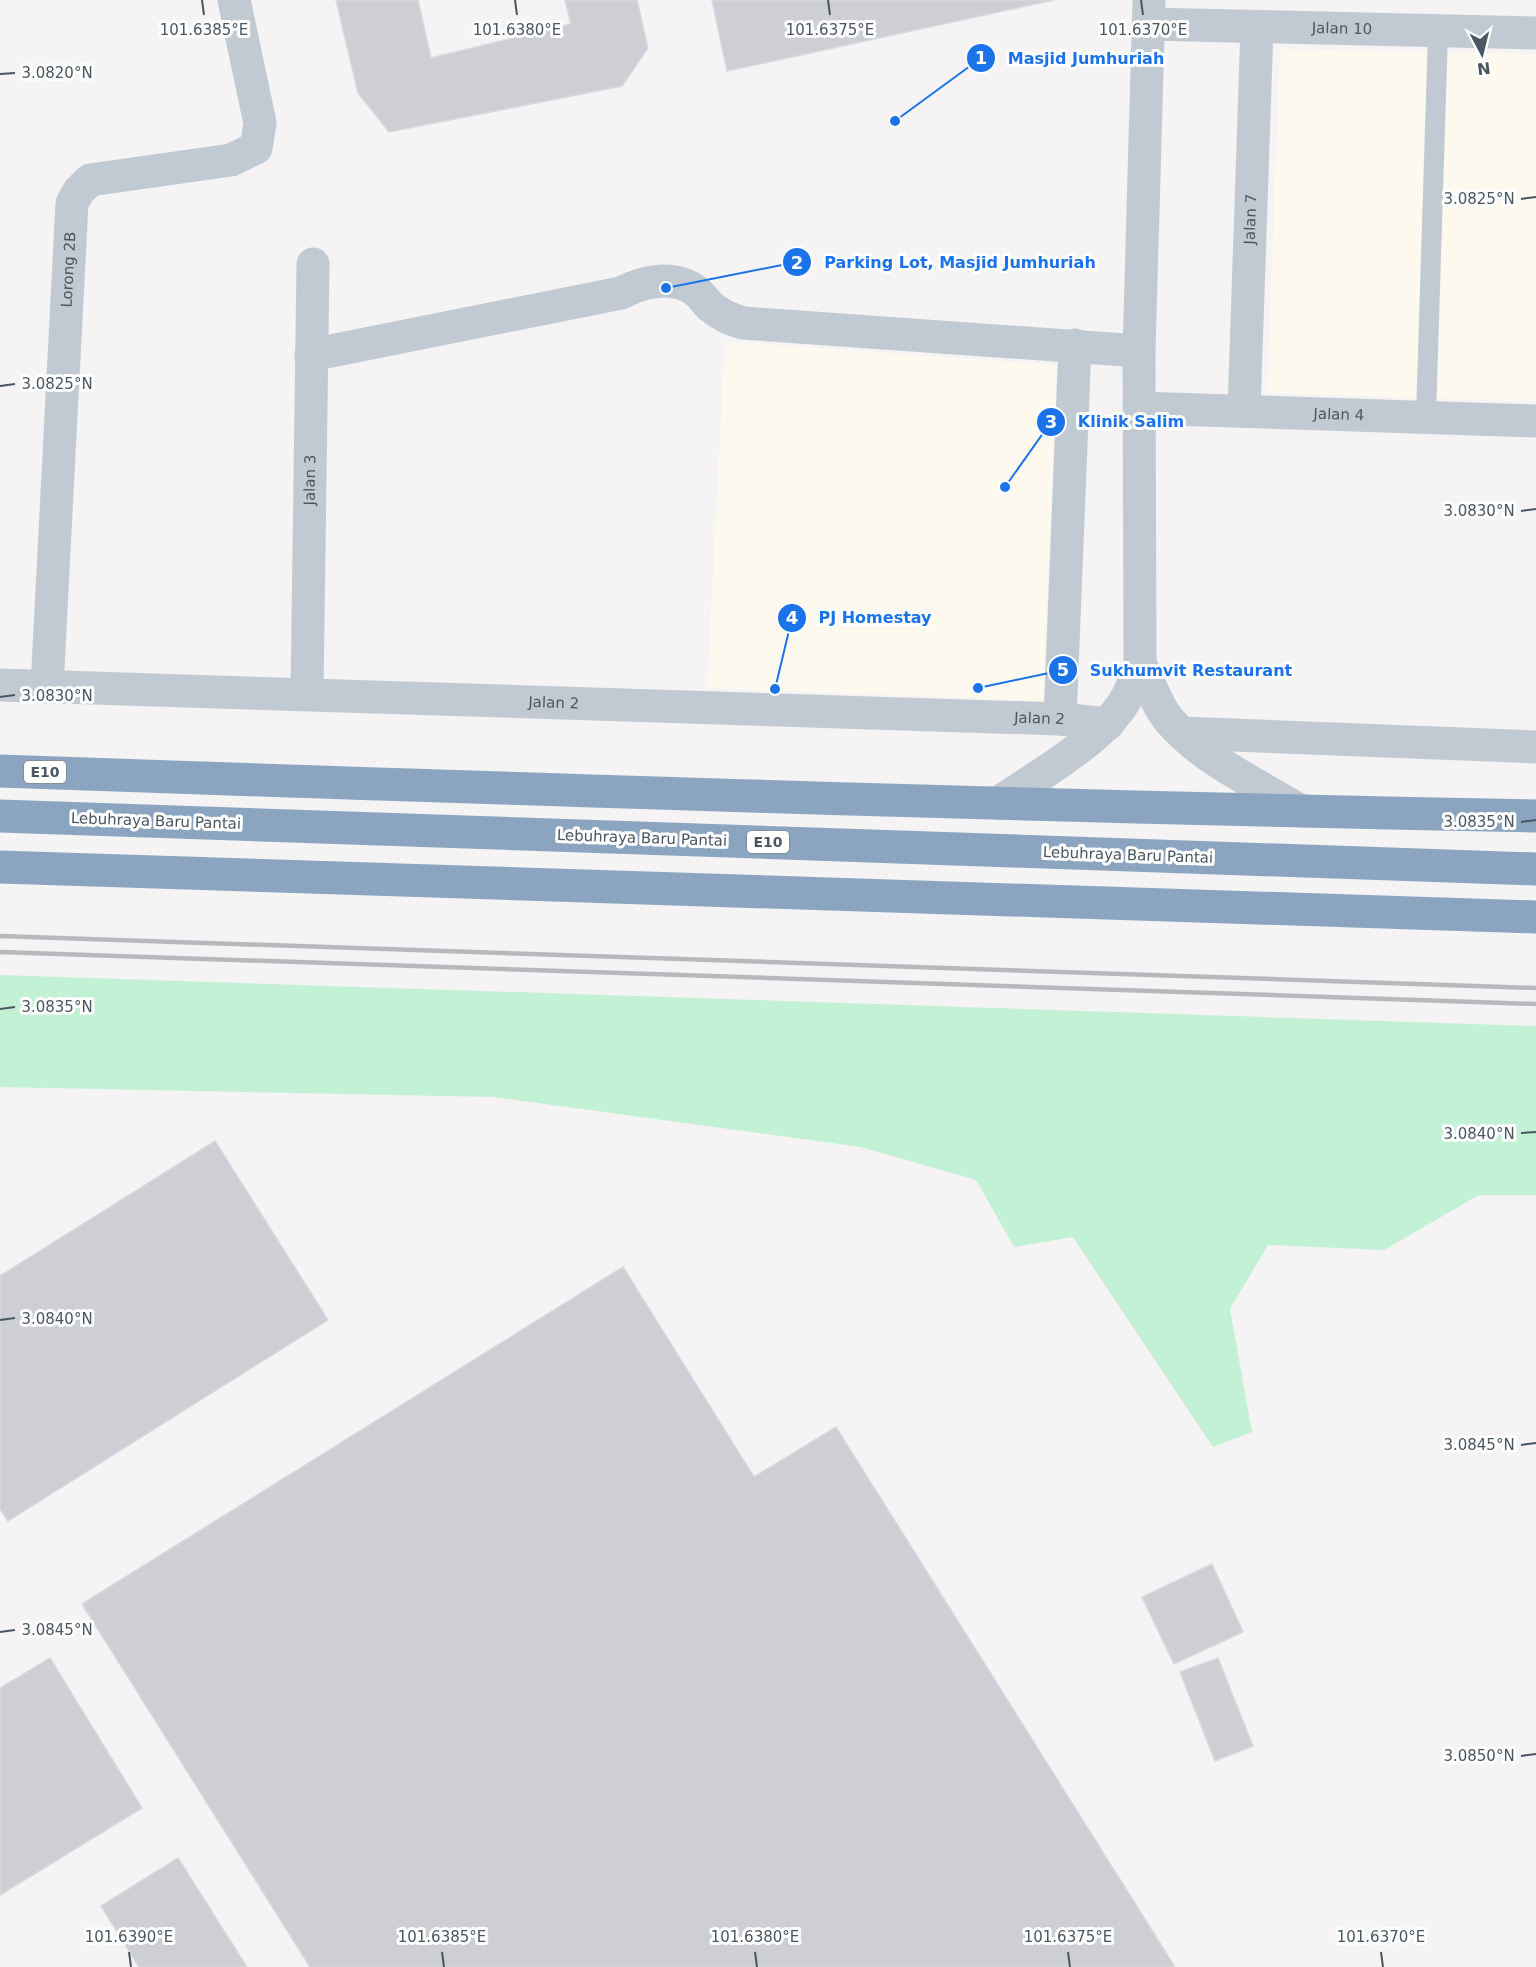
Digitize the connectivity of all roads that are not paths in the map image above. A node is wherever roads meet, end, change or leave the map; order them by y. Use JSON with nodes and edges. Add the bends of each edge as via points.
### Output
{"nodes":[{"id":1,"x":234,"y":0,"type":"edge"},
{"id":2,"x":1149,"y":12,"type":"edge"},
{"id":3,"x":1257,"y":27,"type":"junction"},
{"id":4,"x":1438,"y":32,"type":"junction"},
{"id":5,"x":1536,"y":33,"type":"edge"},
{"id":6,"x":313,"y":264,"type":"dead end"},
{"id":7,"x":1075,"y":345,"type":"junction"},
{"id":8,"x":1139,"y":351,"type":"junction"},
{"id":9,"x":311,"y":355,"type":"junction"},
{"id":10,"x":1139,"y":408,"type":"junction"},
{"id":11,"x":1244,"y":411,"type":"junction"},
{"id":12,"x":1426,"y":417,"type":"junction"},
{"id":13,"x":1536,"y":421,"type":"edge"},
{"id":14,"x":1140,"y":663,"type":"junction"},
{"id":15,"x":0,"y":685,"type":"edge"},
{"id":16,"x":47,"y":687,"type":"junction"},
{"id":17,"x":307,"y":694,"type":"junction"},
{"id":18,"x":1060,"y":719,"type":"junction"},
{"id":19,"x":1107,"y":724,"type":"junction"},
{"id":20,"x":1183,"y":733,"type":"junction"},
{"id":21,"x":1536,"y":747,"type":"edge"},
{"id":22,"x":0,"y":771,"type":"edge"},
{"id":23,"x":998,"y":803,"type":"junction"},
{"id":24,"x":1301,"y":811,"type":"junction"},
{"id":25,"x":0,"y":816,"type":"edge"},
{"id":26,"x":1536,"y":816,"type":"edge"},
{"id":27,"x":0,"y":867,"type":"edge"},
{"id":28,"x":1536,"y":869,"type":"edge"},
{"id":29,"x":1536,"y":917,"type":"edge"}],
"edges":[{"from":1,"to":16,"type":"street","name":"Lorong 2B","via":[[261,123],[256,148],[231,160],[90,180],[72,203]]},
{"from":2,"to":3,"type":"street","name":"Jalan 10"},
{"from":2,"to":8,"type":"street"},
{"from":3,"to":4,"type":"street","name":"Jalan 10"},
{"from":3,"to":11,"type":"street","name":"Jalan 7"},
{"from":4,"to":5,"type":"street","name":"Jalan 10"},
{"from":4,"to":12,"type":"lane"},
{"from":6,"to":9,"type":"street","name":"Jalan 3"},
{"from":7,"to":8,"type":"street"},
{"from":7,"to":9,"type":"street","via":[[743,323],[726,317],[683,283],[655,281],[621,293]]},
{"from":7,"to":18,"type":"street"},
{"from":8,"to":10,"type":"street"},
{"from":9,"to":17,"type":"street","name":"Jalan 3"},
{"from":10,"to":11,"type":"street","name":"Jalan 4"},
{"from":10,"to":14,"type":"street"},
{"from":11,"to":12,"type":"street","name":"Jalan 4"},
{"from":12,"to":13,"type":"street","name":"Jalan 4"},
{"from":14,"to":19,"type":"street","via":[[1127,698]]},
{"from":14,"to":20,"type":"street","via":[[1168,718]]},
{"from":15,"to":16,"type":"street","name":"Jalan 2"},
{"from":16,"to":17,"type":"street","name":"Jalan 2"},
{"from":17,"to":18,"type":"street","name":"Jalan 2"},
{"from":18,"to":19,"type":"street","name":"Jalan 2"},
{"from":19,"to":23,"type":"street","via":[[1082,746]]},
{"from":20,"to":21,"type":"street"},
{"from":20,"to":24,"type":"street","via":[[1216,760]]},
{"from":22,"to":23,"type":"highway","number":"E10"},
{"from":23,"to":24,"type":"highway","number":"E10"},
{"from":24,"to":26,"type":"highway","number":"E10"},
{"from":25,"to":28,"type":"highway","name":"Lebuhraya Baru Pantai","number":"E10"},
{"from":27,"to":29,"type":"highway"}]}
